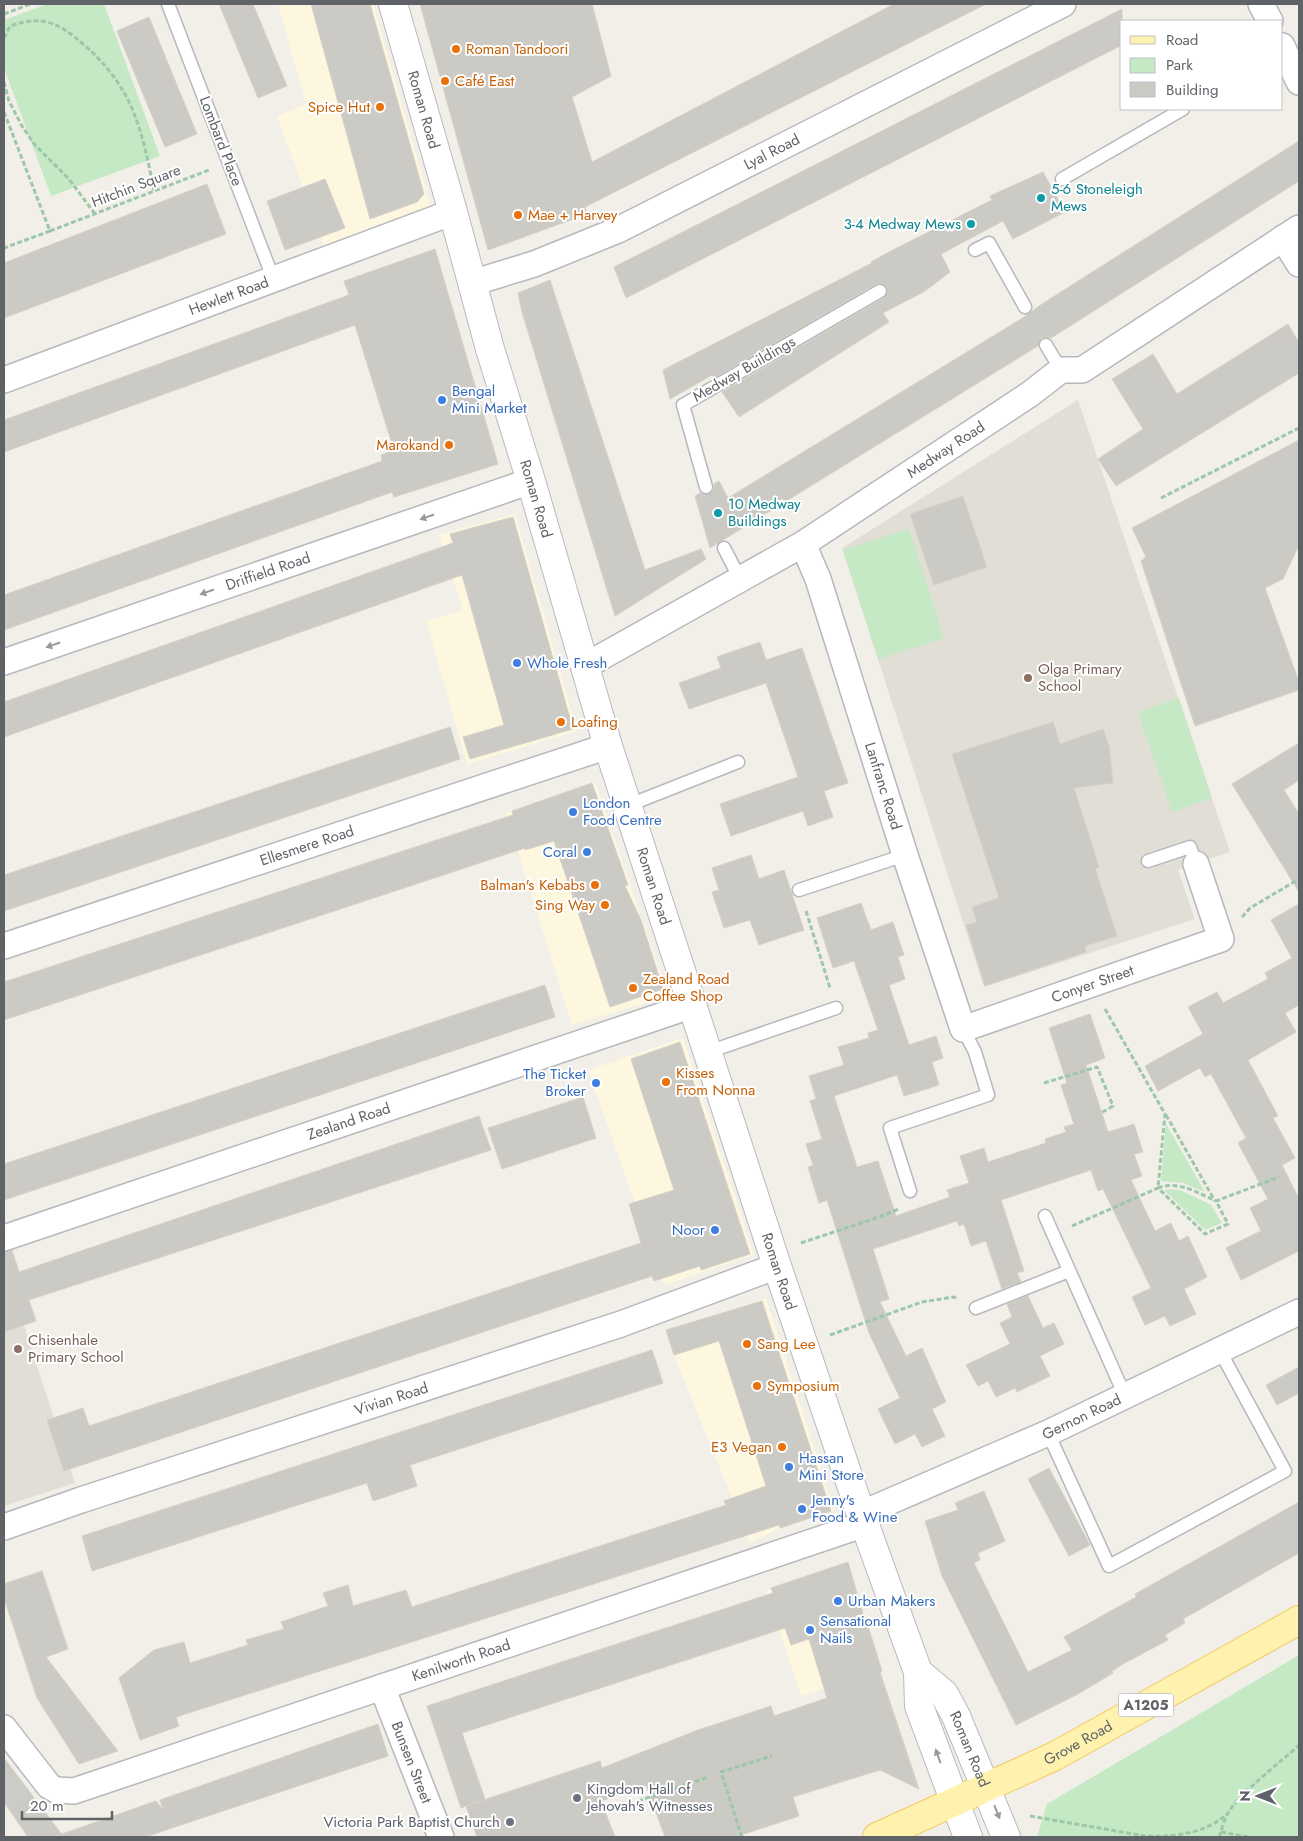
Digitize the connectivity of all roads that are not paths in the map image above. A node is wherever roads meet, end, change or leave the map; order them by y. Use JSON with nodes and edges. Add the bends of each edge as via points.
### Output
{"nodes":[{"id":1,"x":168,"y":4,"type":"edge"},
{"id":2,"x":393,"y":4,"type":"edge"},
{"id":3,"x":1064,"y":4,"type":"edge"},
{"id":4,"x":1261,"y":4,"type":"edge"},
{"id":5,"x":1269,"y":20,"type":"edge"},
{"id":6,"x":1283,"y":52,"type":"edge"},
{"id":7,"x":1299,"y":82,"type":"edge"},
{"id":8,"x":1181,"y":110,"type":"edge"},
{"id":9,"x":1062,"y":179,"type":"dead end"},
{"id":10,"x":453,"y":212,"type":"junction"},
{"id":11,"x":1291,"y":233,"type":"edge"},
{"id":12,"x":975,"y":250,"type":"dead end"},
{"id":13,"x":1299,"y":264,"type":"edge"},
{"id":14,"x":273,"y":278,"type":"junction"},
{"id":15,"x":472,"y":283,"type":"junction"},
{"id":16,"x":880,"y":291,"type":"dead end"},
{"id":17,"x":1025,"y":307,"type":"dead end"},
{"id":18,"x":1046,"y":345,"type":"dead end"},
{"id":19,"x":1061,"y":370,"type":"junction"},
{"id":20,"x":4,"y":380,"type":"edge"},
{"id":21,"x":531,"y":481,"type":"junction"},
{"id":22,"x":706,"y":487,"type":"dead end"},
{"id":23,"x":803,"y":544,"type":"junction"},
{"id":24,"x":724,"y":548,"type":"dead end"},
{"id":25,"x":740,"y":579,"type":"junction"},
{"id":26,"x":4,"y":662,"type":"edge"},
{"id":27,"x":585,"y":666,"type":"junction"},
{"id":28,"x":608,"y":746,"type":"junction"},
{"id":29,"x":738,"y":762,"type":"dead end"},
{"id":30,"x":629,"y":805,"type":"junction"},
{"id":31,"x":905,"y":855,"type":"junction"},
{"id":32,"x":1148,"y":861,"type":"dead end"},
{"id":33,"x":1196,"y":864,"type":"joint"},
{"id":34,"x":799,"y":890,"type":"road end"},
{"id":35,"x":4,"y":946,"type":"edge"},
{"id":36,"x":693,"y":1005,"type":"junction"},
{"id":37,"x":836,"y":1008,"type":"road end"},
{"id":38,"x":963,"y":1029,"type":"junction"},
{"id":39,"x":708,"y":1052,"type":"junction"},
{"id":40,"x":910,"y":1191,"type":"road end"},
{"id":41,"x":1045,"y":1216,"type":"dead end"},
{"id":42,"x":4,"y":1238,"type":"edge"},
{"id":43,"x":785,"y":1256,"type":"junction"},
{"id":44,"x":1069,"y":1271,"type":"junction"},
{"id":45,"x":976,"y":1308,"type":"road end"},
{"id":46,"x":1299,"y":1312,"type":"edge"},
{"id":47,"x":1220,"y":1351,"type":"junction"},
{"id":48,"x":1125,"y":1396,"type":"junction"},
{"id":49,"x":1048,"y":1433,"type":"junction"},
{"id":50,"x":863,"y":1519,"type":"junction"},
{"id":51,"x":4,"y":1526,"type":"edge"},
{"id":52,"x":1299,"y":1620,"type":"edge"},
{"id":53,"x":918,"y":1672,"type":"junction"},
{"id":54,"x":382,"y":1687,"type":"junction"},
{"id":55,"x":4,"y":1728,"type":"edge"},
{"id":56,"x":987,"y":1788,"type":"junction"},
{"id":57,"x":955,"y":1802,"type":"junction"},
{"id":58,"x":441,"y":1837,"type":"edge"},
{"id":59,"x":877,"y":1837,"type":"edge"},
{"id":60,"x":968,"y":1837,"type":"edge"},
{"id":61,"x":1006,"y":1837,"type":"edge"}],
"edges":[{"from":1,"to":14,"type":"lane","name":"Lombard Place"},
{"from":2,"to":10,"type":"main road","name":"Roman Road"},
{"from":3,"to":15,"type":"street","name":"Lyal Road","via":[[618,230],[534,264]]},
{"from":4,"to":5,"type":"street"},
{"from":6,"to":7,"type":"street"},
{"from":8,"to":9,"type":"lane"},
{"from":10,"to":14,"type":"street","name":"Hewlett Road"},
{"from":10,"to":15,"type":"main road","name":"Roman Road"},
{"from":11,"to":13,"type":"street"},
{"from":11,"to":19,"type":"street","via":[[1082,370]]},
{"from":12,"to":17,"type":"lane","via":[[989,243]]},
{"from":14,"to":20,"type":"street","name":"Hewlett Road"},
{"from":15,"to":21,"type":"main road","name":"Roman Road"},
{"from":16,"to":22,"type":"lane","name":"Medway Buildings","via":[[683,405]]},
{"from":18,"to":19,"type":"lane"},
{"from":19,"to":23,"type":"street","name":"Medway Road","via":[[1030,394]]},
{"from":21,"to":26,"type":"street","name":"Driffield Road","one_way":true},
{"from":21,"to":27,"type":"main road","name":"Roman Road"},
{"from":23,"to":25,"type":"street","name":"Medway Road"},
{"from":23,"to":31,"type":"street","name":"Lanfranc Road","via":[[818,579]]},
{"from":24,"to":25,"type":"lane"},
{"from":25,"to":27,"type":"street","name":"Medway Road"},
{"from":27,"to":28,"type":"main road","name":"Roman Road"},
{"from":28,"to":30,"type":"main road","name":"Roman Road"},
{"from":28,"to":35,"type":"street","name":"Ellesmere Road"},
{"from":29,"to":30,"type":"lane"},
{"from":30,"to":36,"type":"main road","name":"Roman Road"},
{"from":31,"to":34,"type":"lane"},
{"from":31,"to":38,"type":"street","name":"Lanfranc Road"},
{"from":32,"to":33,"type":"lane","via":[[1190,847]]},
{"from":33,"to":38,"type":"street","name":"Conyer Street","via":[[1221,939]]},
{"from":36,"to":39,"type":"main road","name":"Roman Road"},
{"from":36,"to":42,"type":"street","name":"Zealand Road"},
{"from":37,"to":39,"type":"lane"},
{"from":38,"to":40,"type":"lane","via":[[975,1052],[988,1095],[890,1128]]},
{"from":39,"to":43,"type":"main road","name":"Roman Road"},
{"from":41,"to":44,"type":"lane"},
{"from":43,"to":50,"type":"main road","name":"Roman Road","via":[[804,1345]]},
{"from":43,"to":51,"type":"street","name":"Vivian Road","via":[[611,1327]]},
{"from":44,"to":45,"type":"lane"},
{"from":44,"to":48,"type":"lane"},
{"from":46,"to":47,"type":"street","name":"Gernon Road"},
{"from":47,"to":48,"type":"street","name":"Gernon Road"},
{"from":47,"to":49,"type":"lane","via":[[1285,1471],[1110,1566]]},
{"from":48,"to":49,"type":"street","name":"Gernon Road"},
{"from":49,"to":50,"type":"street","name":"Gernon Road"},
{"from":50,"to":53,"type":"main road","name":"Roman Road"},
{"from":50,"to":54,"type":"street","name":"Kenilworth Road"},
{"from":52,"to":56,"type":"main road","name":"Grove Road","number":"A1205","via":[[1055,1756]]},
{"from":53,"to":56,"type":"main road","name":"Roman Road","via":[[944,1694]]},
{"from":57,"to":53,"type":"main road","name":"Roman Road","one_way":true,"via":[[919,1706]]},
{"from":54,"to":55,"type":"street","name":"Kenilworth Road","via":[[74,1790],[56,1790],[30,1777]]},
{"from":54,"to":58,"type":"street","name":"Bunsen Street"},
{"from":56,"to":57,"type":"main road","name":"Grove Road","number":"A1205"},
{"from":56,"to":61,"type":"main road","name":"Roman Road","one_way":true},
{"from":57,"to":59,"type":"main road","name":"Grove Road","number":"A1205"},
{"from":57,"to":60,"type":"main road","name":"Roman Road"}]}
